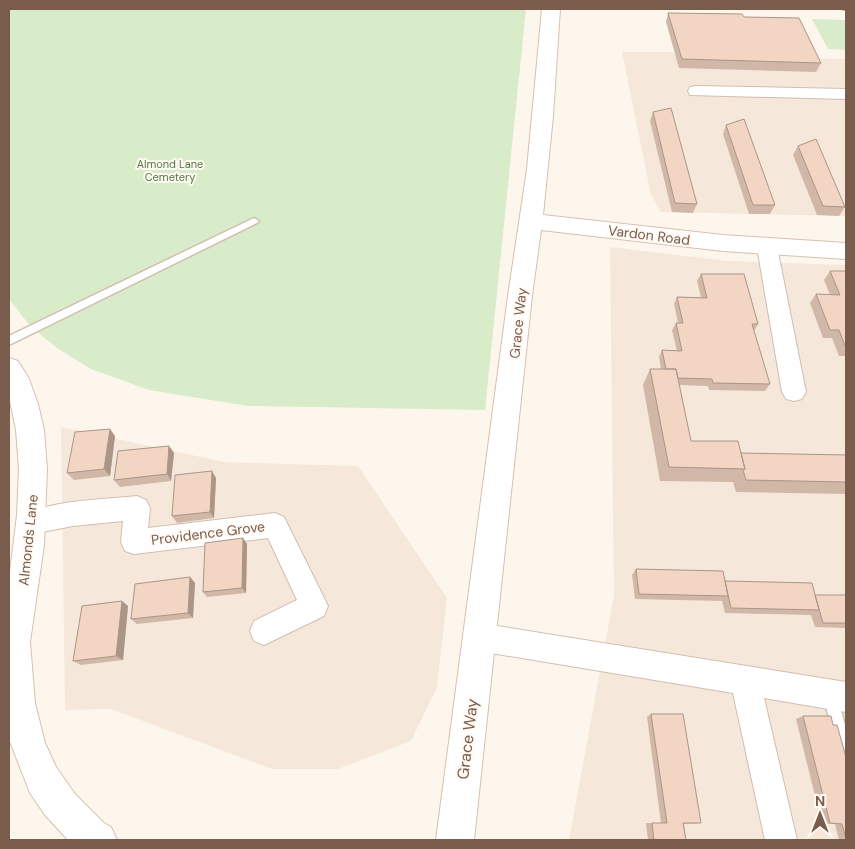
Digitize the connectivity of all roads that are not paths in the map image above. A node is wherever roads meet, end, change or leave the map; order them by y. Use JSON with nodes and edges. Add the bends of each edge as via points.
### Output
{"nodes":[{"id":1,"x":551,"y":9,"type":"edge"},
{"id":2,"x":696,"y":91,"type":"dead end"},
{"id":3,"x":846,"y":94,"type":"edge"},
{"id":4,"x":254,"y":221,"type":"dead end"},
{"id":5,"x":531,"y":221,"type":"junction"},
{"id":6,"x":767,"y":247,"type":"junction"},
{"id":7,"x":846,"y":251,"type":"edge"},
{"id":8,"x":9,"y":341,"type":"edge"},
{"id":9,"x":9,"y":368,"type":"edge"},
{"id":10,"x":794,"y":392,"type":"dead end"},
{"id":11,"x":32,"y":522,"type":"junction"},
{"id":12,"x":264,"y":630,"type":"dead end"},
{"id":13,"x":479,"y":637,"type":"junction"},
{"id":14,"x":745,"y":680,"type":"junction"},
{"id":15,"x":838,"y":696,"type":"edge"},
{"id":16,"x":13,"y":697,"type":"edge"},
{"id":17,"x":846,"y":755,"type":"edge"},
{"id":18,"x":92,"y":839,"type":"edge"},
{"id":19,"x":454,"y":840,"type":"edge"},
{"id":20,"x":781,"y":840,"type":"edge"}],
"edges":[{"from":1,"to":5,"type":"street","name":"Grace Way"},
{"from":2,"to":3,"type":"street"},
{"from":4,"to":8,"type":"lane"},
{"from":5,"to":6,"type":"street","name":"Vardon Road"},
{"from":5,"to":13,"type":"street","name":"Grace Way"},
{"from":6,"to":7,"type":"street","name":"Vardon Road"},
{"from":6,"to":10,"type":"street"},
{"from":9,"to":11,"type":"street","name":"Almonds Lane","via":[[17,380],[28,418],[32,450]]},
{"from":11,"to":12,"type":"street","name":"Providence Grove","via":[[73,514],[137,508],[134,542],[275,525],[314,606]]},
{"from":11,"to":16,"type":"street","name":"Almonds Lane","via":[[14,641]]},
{"from":13,"to":14,"type":"street"},
{"from":13,"to":19,"type":"street","name":"Grace Way"},
{"from":14,"to":15,"type":"street"},
{"from":14,"to":20,"type":"street"},
{"from":15,"to":17,"type":"lane"},
{"from":16,"to":18,"type":"street","name":"Almonds Lane","via":[[34,762],[55,798]]}]}
